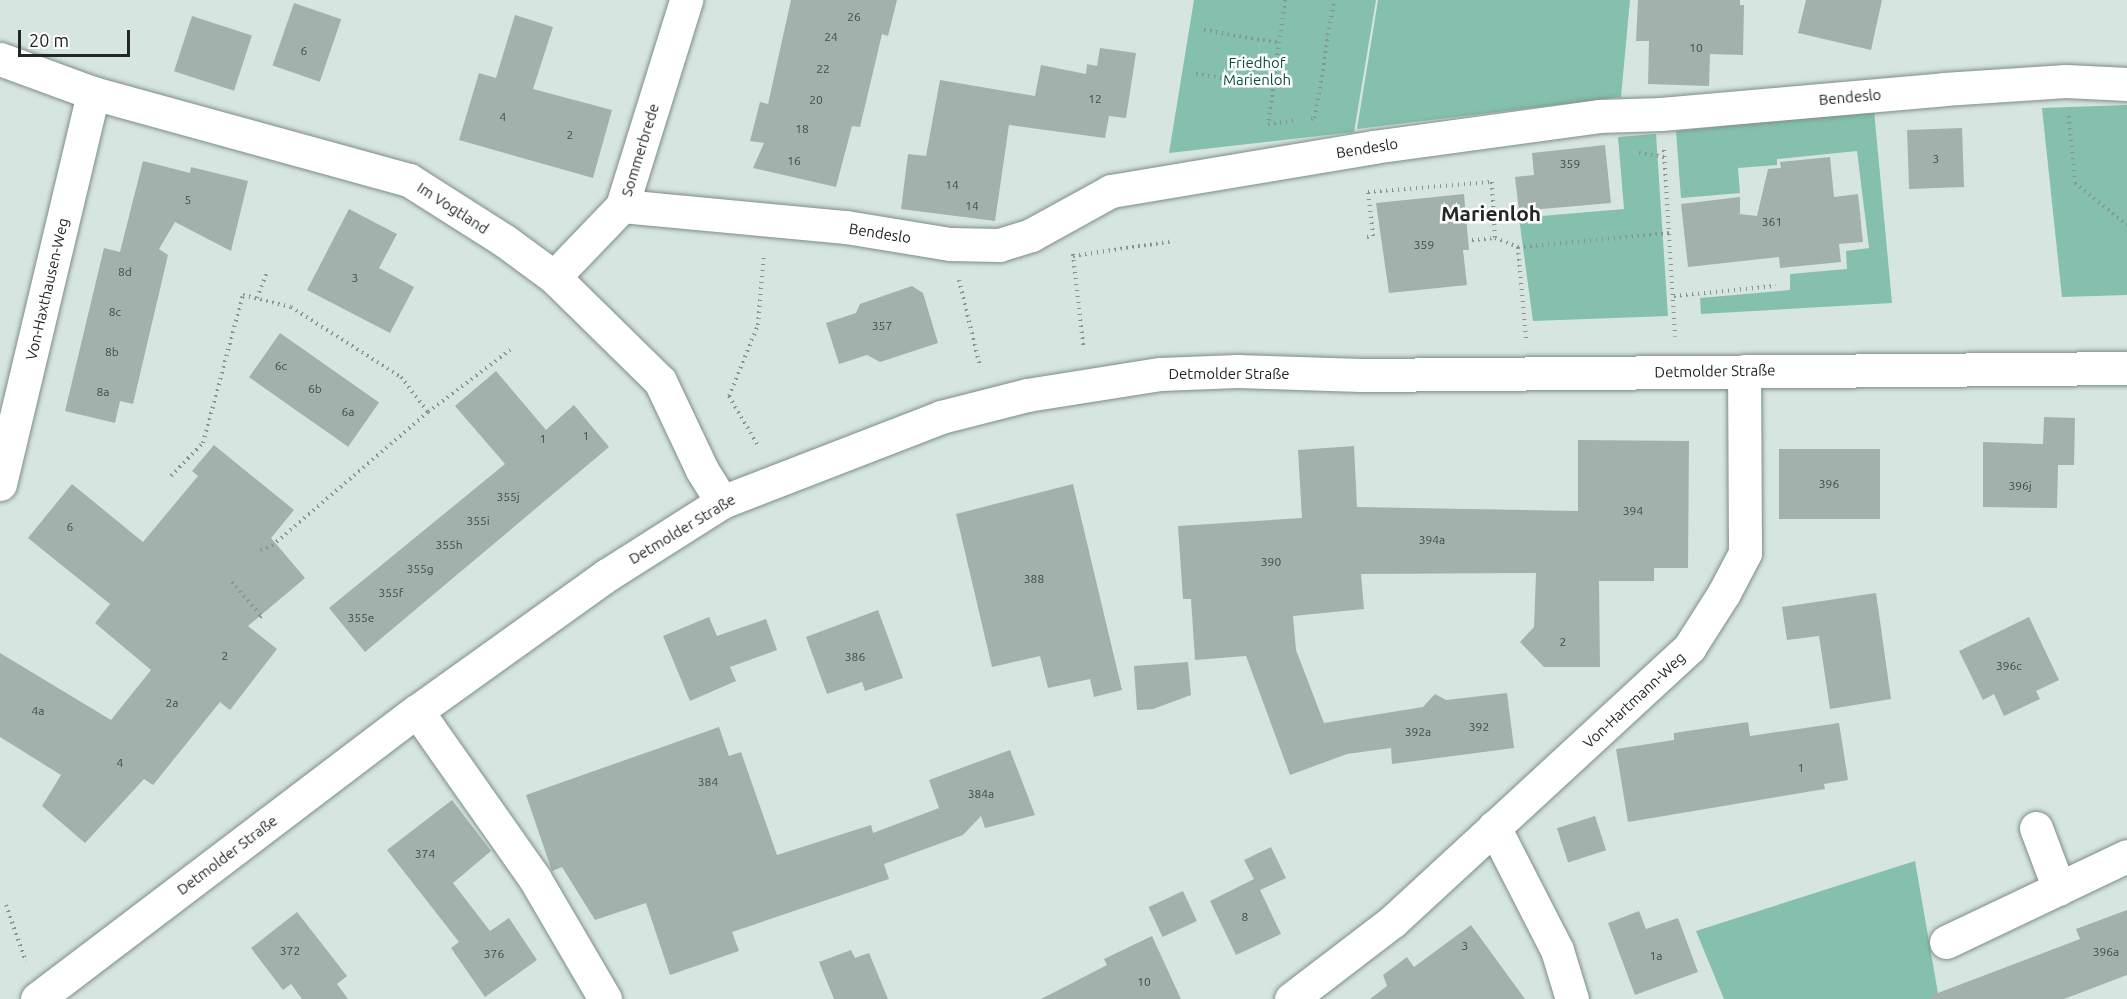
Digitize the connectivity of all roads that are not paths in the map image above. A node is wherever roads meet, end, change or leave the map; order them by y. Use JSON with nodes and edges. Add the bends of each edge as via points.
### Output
{"nodes":[{"id":1,"x":686,"y":0,"type":"edge"},
{"id":2,"x":0,"y":59,"type":"edge"},
{"id":3,"x":2127,"y":84,"type":"edge"},
{"id":4,"x":93,"y":93,"type":"junction"},
{"id":5,"x":622,"y":207,"type":"junction"},
{"id":6,"x":554,"y":277,"type":"junction"},
{"id":7,"x":2127,"y":368,"type":"edge"},
{"id":8,"x":1744,"y":371,"type":"junction"},
{"id":9,"x":0,"y":484,"type":"edge"},
{"id":10,"x":722,"y":502,"type":"junction"},
{"id":11,"x":417,"y":711,"type":"junction"},
{"id":12,"x":1494,"y":826,"type":"junction"},
{"id":13,"x":2036,"y":828,"type":"dead end"},
{"id":14,"x":2127,"y":856,"type":"edge"},
{"id":15,"x":2059,"y":889,"type":"junction"},
{"id":16,"x":1946,"y":942,"type":"dead end"},
{"id":17,"x":40,"y":998,"type":"edge"},
{"id":18,"x":605,"y":999,"type":"edge"},
{"id":19,"x":1291,"y":999,"type":"edge"},
{"id":20,"x":1572,"y":999,"type":"edge"}],
"edges":[{"from":1,"to":5,"type":"street","name":"Sommerbrede"},
{"from":2,"to":4,"type":"street","name":"Im Vogtland"},
{"from":3,"to":5,"type":"street","name":"Bendeslo","via":[[2066,81],[1599,116],[1373,147],[1111,191],[1031,235],[999,245],[950,244],[846,227]]},
{"from":4,"to":6,"type":"street","name":"Im Vogtland","via":[[409,180]]},
{"from":4,"to":9,"type":"street","name":"Von-Haxthausen-Weg"},
{"from":5,"to":6,"type":"street","name":"Sommerbrede"},
{"from":6,"to":10,"type":"street","name":"Im Vogtland","via":[[660,381],[702,470]]},
{"from":7,"to":8,"type":"street","name":"Detmolder Straße"},
{"from":8,"to":10,"type":"street","name":"Detmolder Straße","via":[[1160,374],[1027,396],[941,417]]},
{"from":8,"to":12,"type":"street","name":"Von-Hartmann-Weg","via":[[1747,538],[1745,553],[1724,593],[1689,648]]},
{"from":10,"to":11,"type":"street","name":"Detmolder Straße","via":[[565,603]]},
{"from":11,"to":17,"type":"street","name":"Detmolder Straße"},
{"from":11,"to":18,"type":"street","via":[[535,879]]},
{"from":12,"to":19,"type":"street","name":"Von-Hartmann-Weg","via":[[1393,921]]},
{"from":12,"to":20,"type":"street","via":[[1557,950]]},
{"from":13,"to":15,"type":"street"},
{"from":14,"to":15,"type":"street"},
{"from":15,"to":16,"type":"street"}]}
